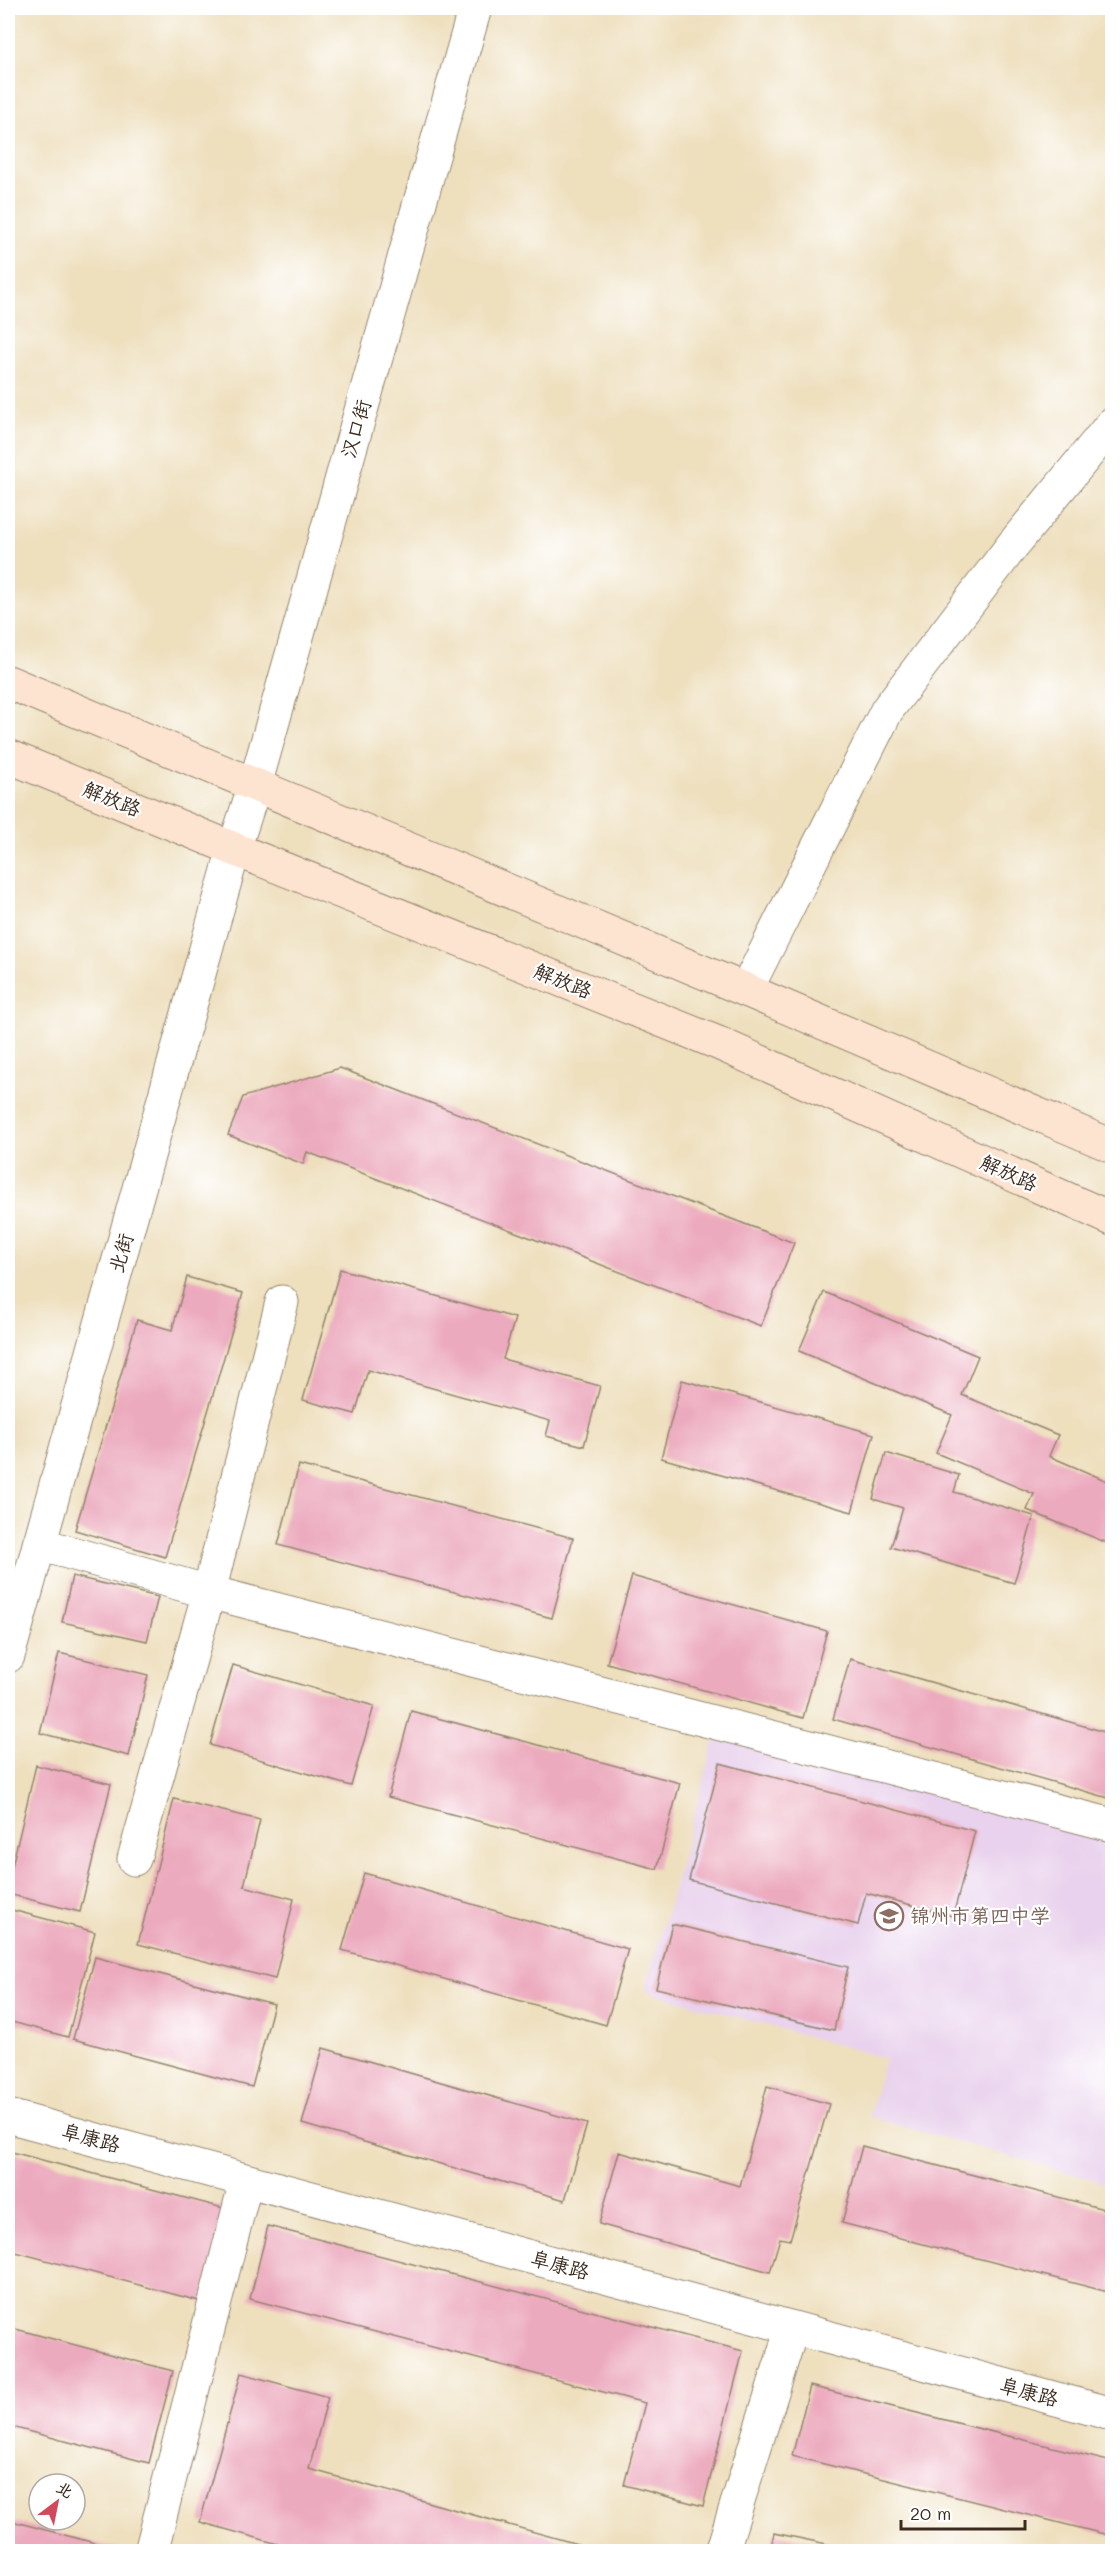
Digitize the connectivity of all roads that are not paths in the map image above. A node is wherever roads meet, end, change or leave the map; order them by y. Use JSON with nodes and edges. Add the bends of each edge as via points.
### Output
{"nodes":[{"id":1,"x":475,"y":8,"type":"edge"},
{"id":2,"x":1113,"y":424,"type":"edge"},
{"id":3,"x":8,"y":682,"type":"edge"},
{"id":4,"x":8,"y":756,"type":"edge"},
{"id":5,"x":255,"y":785,"type":"junction"},
{"id":6,"x":234,"y":849,"type":"junction"},
{"id":7,"x":746,"y":990,"type":"junction"},
{"id":8,"x":1113,"y":1146,"type":"edge"},
{"id":9,"x":1113,"y":1220,"type":"edge"},
{"id":10,"x":282,"y":1302,"type":"dead end"},
{"id":11,"x":39,"y":1544,"type":"junction"},
{"id":12,"x":209,"y":1592,"type":"junction"},
{"id":13,"x":8,"y":1656,"type":"edge"},
{"id":14,"x":1113,"y":1825,"type":"edge"},
{"id":15,"x":134,"y":1859,"type":"dead end"},
{"id":16,"x":8,"y":2116,"type":"edge"},
{"id":17,"x":246,"y":2181,"type":"junction"},
{"id":18,"x":792,"y":2328,"type":"junction"},
{"id":19,"x":1113,"y":2414,"type":"edge"},
{"id":20,"x":151,"y":2552,"type":"edge"},
{"id":21,"x":722,"y":2552,"type":"edge"}],
"edges":[{"from":1,"to":5,"type":"street","name":"汉口街"},
{"from":2,"to":7,"type":"street","via":[[1012,546],[886,710]]},
{"from":3,"to":5,"type":"main road"},
{"from":4,"to":6,"type":"main road","name":"解放路"},
{"from":5,"to":6,"type":"street","name":"汉口街"},
{"from":5,"to":7,"type":"main road"},
{"from":6,"to":9,"type":"main road","name":"解放路","via":[[718,1043]]},
{"from":6,"to":11,"type":"street","name":"北街"},
{"from":7,"to":8,"type":"main road"},
{"from":10,"to":12,"type":"street"},
{"from":11,"to":12,"type":"street"},
{"from":11,"to":13,"type":"street","name":"北街"},
{"from":12,"to":14,"type":"street"},
{"from":12,"to":15,"type":"street"},
{"from":16,"to":17,"type":"street","name":"阜康路"},
{"from":17,"to":18,"type":"street","name":"阜康路"},
{"from":17,"to":20,"type":"street"},
{"from":18,"to":19,"type":"street","name":"阜康路"},
{"from":18,"to":21,"type":"street"}]}
